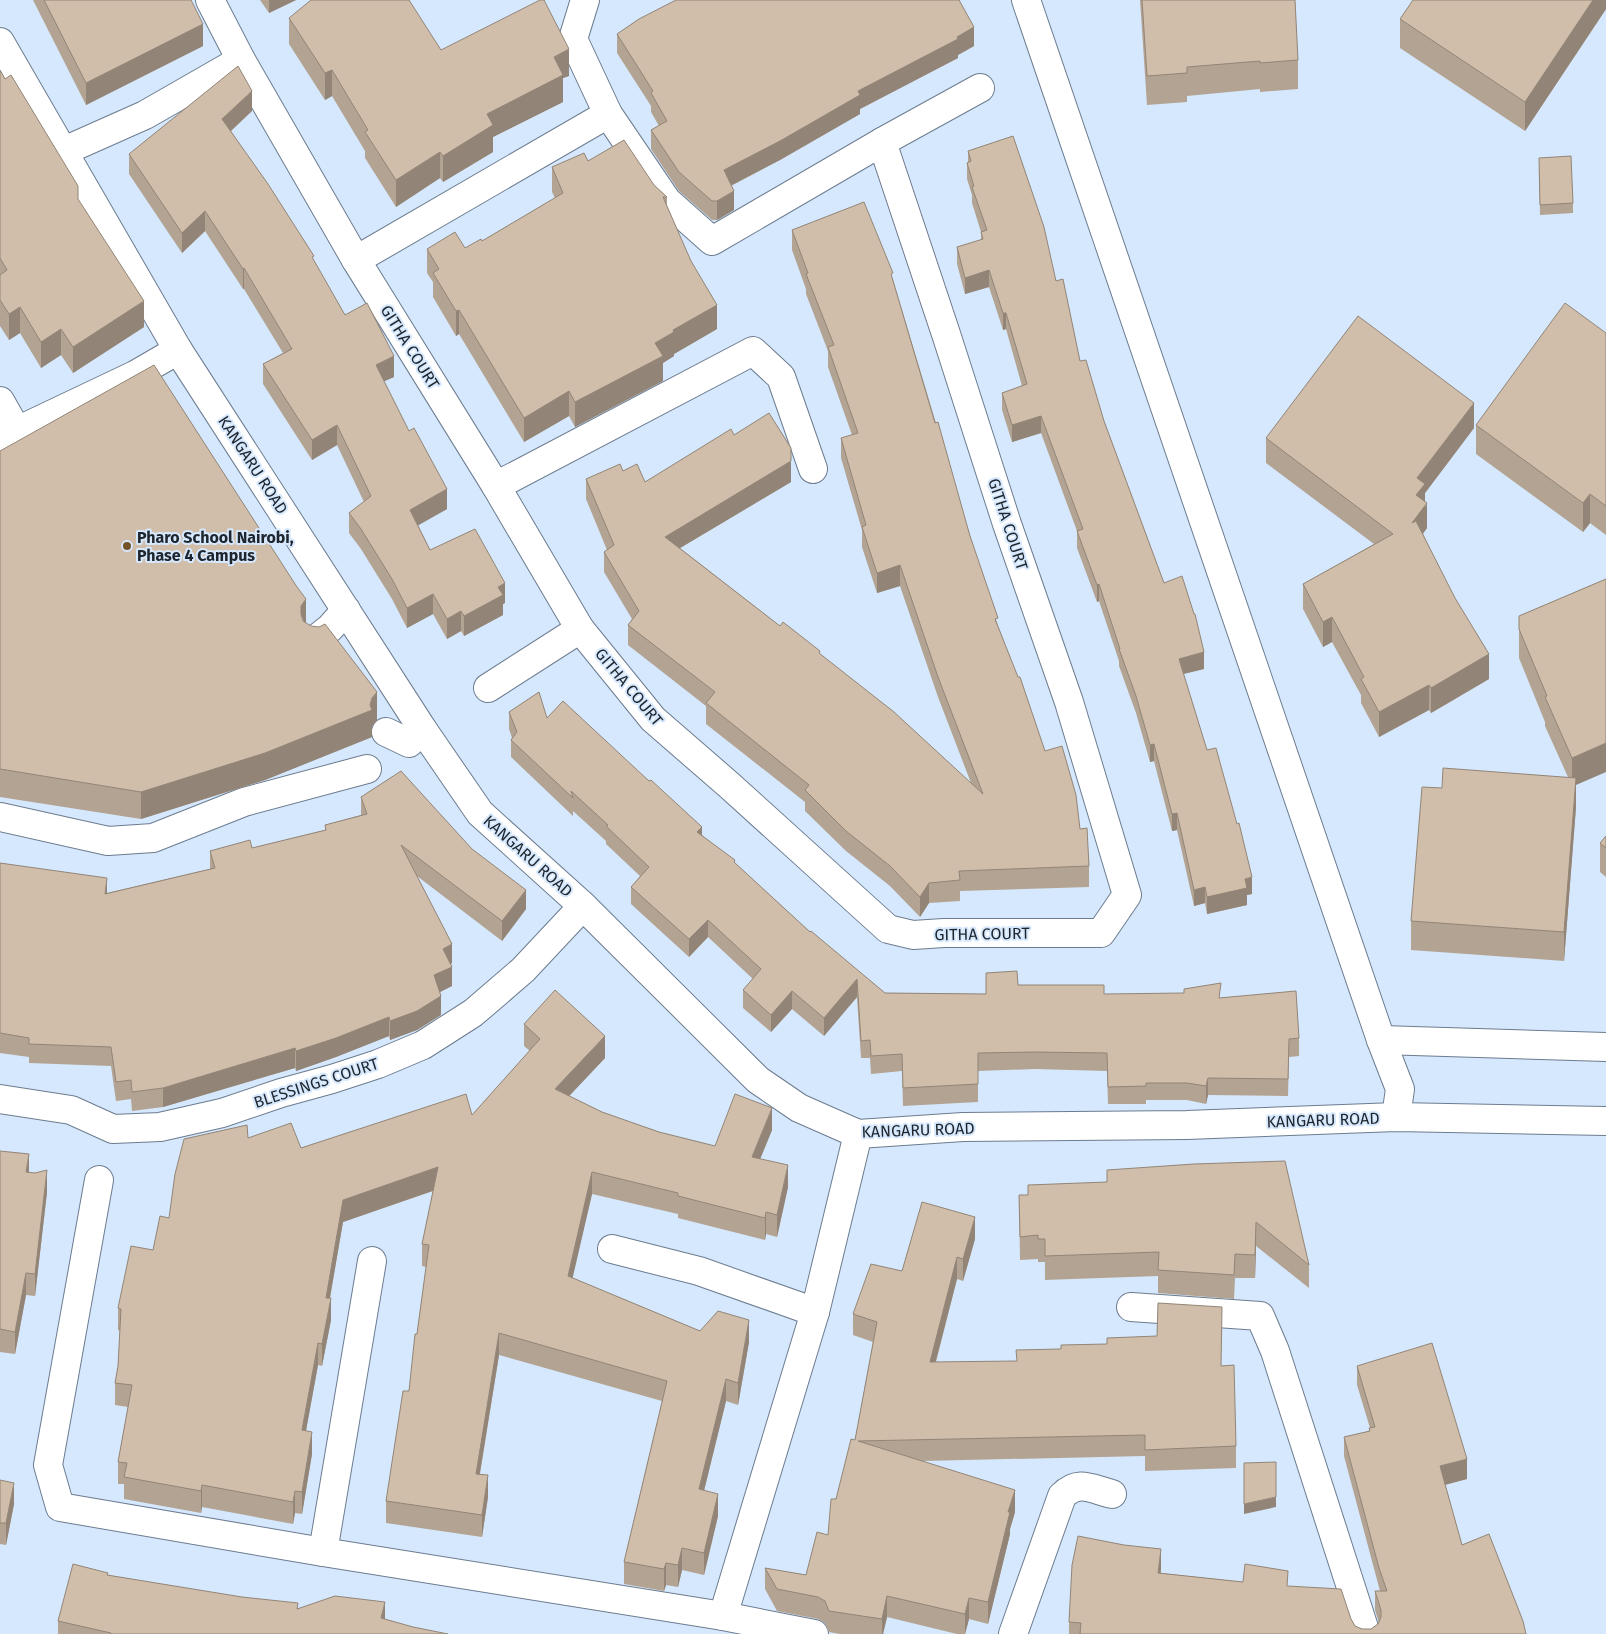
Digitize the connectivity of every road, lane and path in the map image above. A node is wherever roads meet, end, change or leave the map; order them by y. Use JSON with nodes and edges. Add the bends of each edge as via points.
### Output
{"nodes":[{"id":1,"x":210,"y":0,"type":"edge"},
{"id":2,"x":585,"y":0,"type":"edge"},
{"id":3,"x":1026,"y":0,"type":"edge"},
{"id":4,"x":0,"y":42,"type":"edge"},
{"id":5,"x":240,"y":60,"type":"junction"},
{"id":6,"x":980,"y":88,"type":"dead end"},
{"id":7,"x":608,"y":114,"type":"junction"},
{"id":8,"x":882,"y":142,"type":"junction"},
{"id":9,"x":64,"y":151,"type":"junction"},
{"id":10,"x":356,"y":260,"type":"junction"},
{"id":11,"x":178,"y":350,"type":"junction"},
{"id":12,"x":0,"y":401,"type":"edge"},
{"id":13,"x":8,"y":436,"type":"edge"},
{"id":14,"x":813,"y":469,"type":"dead end"},
{"id":15,"x":496,"y":486,"type":"junction"},
{"id":16,"x":346,"y":610,"type":"junction"},
{"id":17,"x":580,"y":629,"type":"junction"},
{"id":18,"x":316,"y":639,"type":"edge"},
{"id":19,"x":488,"y":688,"type":"dead end"},
{"id":20,"x":423,"y":730,"type":"junction"},
{"id":21,"x":386,"y":732,"type":"dead end"},
{"id":22,"x":367,"y":770,"type":"dead end"},
{"id":23,"x":0,"y":817,"type":"edge"},
{"id":24,"x":583,"y":906,"type":"junction"},
{"id":25,"x":1381,"y":1040,"type":"junction"},
{"id":26,"x":1606,"y":1047,"type":"edge"},
{"id":27,"x":0,"y":1099,"type":"edge"},
{"id":28,"x":1396,"y":1117,"type":"junction"},
{"id":29,"x":1606,"y":1121,"type":"edge"},
{"id":30,"x":858,"y":1134,"type":"junction"},
{"id":31,"x":99,"y":1180,"type":"dead end"},
{"id":32,"x":612,"y":1249,"type":"dead end"},
{"id":33,"x":372,"y":1261,"type":"dead end"},
{"id":34,"x":1131,"y":1307,"type":"dead end"},
{"id":35,"x":815,"y":1312,"type":"junction"},
{"id":36,"x":1112,"y":1494,"type":"dead end"},
{"id":37,"x":323,"y":1552,"type":"junction"},
{"id":38,"x":723,"y":1616,"type":"junction"},
{"id":39,"x":814,"y":1634,"type":"edge"},
{"id":40,"x":1013,"y":1634,"type":"edge"},
{"id":41,"x":1366,"y":1634,"type":"edge"}],
"edges":[{"from":1,"to":5,"type":"street","name":"GITHA COURT"},
{"from":2,"to":7,"type":"street","via":[[573,39]]},
{"from":3,"to":25,"type":"street"},
{"from":4,"to":9,"type":"street","name":"KANGARU ROAD"},
{"from":5,"to":9,"type":"street","via":[[145,115]]},
{"from":5,"to":10,"type":"street","name":"GITHA COURT"},
{"from":6,"to":8,"type":"street"},
{"from":7,"to":8,"type":"street","via":[[667,201],[712,241]]},
{"from":7,"to":10,"type":"street"},
{"from":8,"to":17,"type":"street","name":"GITHA COURT","via":[[1069,702],[1127,895],[1101,933],[944,933],[913,936],[888,929],[653,719]]},
{"from":9,"to":11,"type":"street","name":"KANGARU ROAD"},
{"from":10,"to":15,"type":"street","name":"GITHA COURT"},
{"from":11,"to":13,"type":"street"},
{"from":11,"to":16,"type":"street","name":"KANGARU ROAD"},
{"from":12,"to":13,"type":"street"},
{"from":14,"to":15,"type":"street","via":[[781,377],[753,351]]},
{"from":15,"to":17,"type":"street","name":"GITHA COURT"},
{"from":16,"to":18,"type":"street"},
{"from":16,"to":20,"type":"street","name":"KANGARU ROAD"},
{"from":17,"to":19,"type":"street"},
{"from":20,"to":21,"type":"street","via":[[409,743]]},
{"from":20,"to":24,"type":"street","name":"KANGARU ROAD","via":[[480,813]]},
{"from":22,"to":23,"type":"street","via":[[244,802],[153,838],[108,841]]},
{"from":24,"to":27,"type":"street","name":"BLESSINGS COURT","via":[[523,970],[473,1012],[423,1045],[378,1064],[222,1113],[160,1127],[114,1129],[71,1110]]},
{"from":24,"to":30,"type":"street","name":"KANGARU ROAD","via":[[758,1080],[800,1108]]},
{"from":25,"to":26,"type":"street"},
{"from":25,"to":28,"type":"street","via":[[1400,1089]]},
{"from":28,"to":29,"type":"street","name":"KANGARU ROAD"},
{"from":28,"to":30,"type":"street","name":"KANGARU ROAD","via":[[1186,1125],[963,1127]]},
{"from":30,"to":35,"type":"street"},
{"from":31,"to":37,"type":"street","via":[[48,1464],[60,1507]]},
{"from":32,"to":35,"type":"street","via":[[699,1271]]},
{"from":33,"to":37,"type":"street"},
{"from":34,"to":41,"type":"street","via":[[1260,1316],[1275,1351]]},
{"from":35,"to":38,"type":"street"},
{"from":36,"to":40,"type":"street","via":[[1077,1485],[1062,1496]]},
{"from":37,"to":38,"type":"street"},
{"from":38,"to":39,"type":"street"}]}
